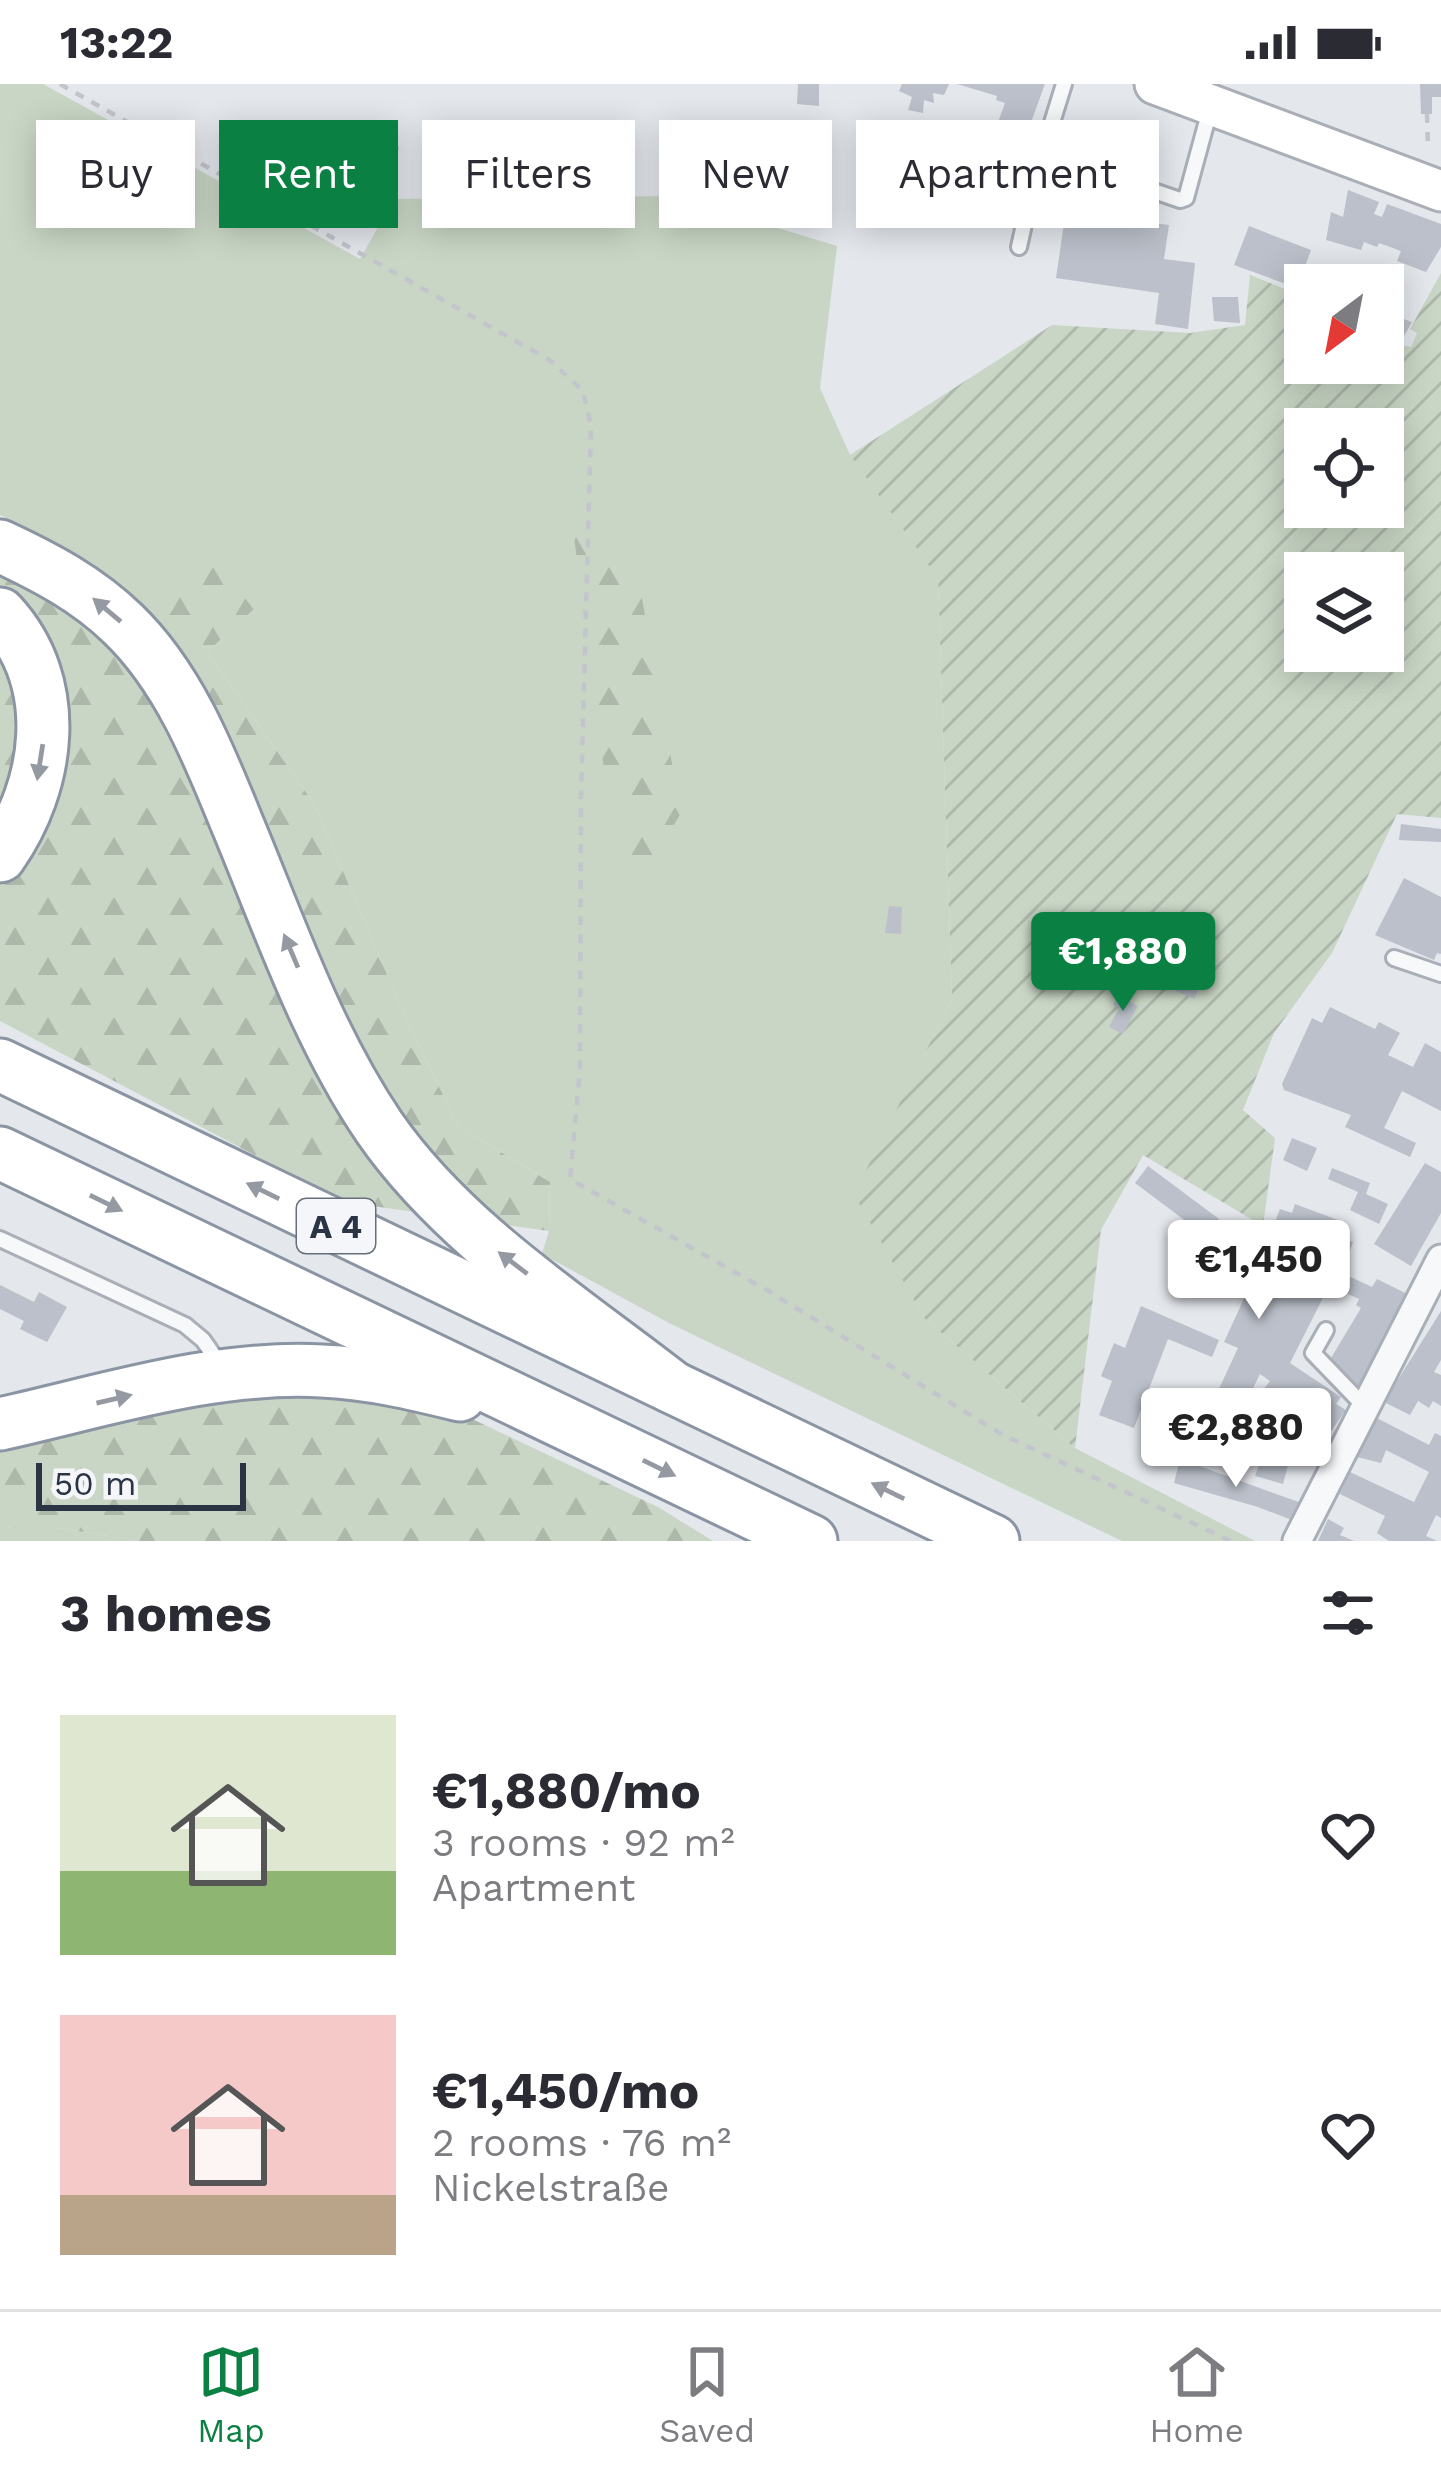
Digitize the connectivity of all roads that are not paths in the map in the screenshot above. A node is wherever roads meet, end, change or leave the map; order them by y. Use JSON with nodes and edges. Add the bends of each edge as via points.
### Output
{"nodes":[{"id":1,"x":1064,"y":84,"type":"edge"},
{"id":2,"x":1155,"y":84,"type":"edge"},
{"id":3,"x":1211,"y":105,"type":"junction"},
{"id":4,"x":1053,"y":120,"type":"edge"},
{"id":5,"x":1435,"y":173,"type":"edge"},
{"id":6,"x":1159,"y":193,"type":"edge"},
{"id":7,"x":1024,"y":228,"type":"edge"},
{"id":8,"x":1019,"y":247,"type":"dead end"},
{"id":9,"x":0,"y":547,"type":"edge"},
{"id":10,"x":0,"y":614,"type":"edge"},
{"id":11,"x":0,"y":856,"type":"edge"},
{"id":12,"x":1394,"y":958,"type":"dead end"},
{"id":13,"x":1441,"y":974,"type":"edge"},
{"id":14,"x":0,"y":1065,"type":"edge"},
{"id":15,"x":0,"y":1153,"type":"edge"},
{"id":16,"x":0,"y":1238,"type":"edge"},
{"id":17,"x":1441,"y":1259,"type":"edge"},
{"id":18,"x":1326,"y":1330,"type":"dead end"},
{"id":19,"x":229,"y":1376,"type":"junction"},
{"id":20,"x":672,"y":1387,"type":"junction"},
{"id":21,"x":1365,"y":1407,"type":"junction"},
{"id":22,"x":554,"y":1418,"type":"junction"},
{"id":23,"x":0,"y":1424,"type":"edge"},
{"id":24,"x":811,"y":1541,"type":"edge"},
{"id":25,"x":993,"y":1541,"type":"edge"},
{"id":26,"x":1297,"y":1541,"type":"edge"}],
"edges":[{"from":1,"to":4,"type":"lane"},
{"from":2,"to":3,"type":"main road"},
{"from":3,"to":5,"type":"main road"},
{"from":3,"to":6,"type":"lane","via":[[1186,198]]},
{"from":7,"to":8,"type":"lane"},
{"from":20,"to":9,"type":"highway","one_way":true,"via":[[502,1256],[402,1157],[344,1068],[210,758],[166,679],[102,604]]},
{"from":10,"to":11,"type":"highway","one_way":true,"via":[[28,655],[44,730],[28,810]]},
{"from":12,"to":13,"type":"lane"},
{"from":20,"to":14,"type":"highway","number":"A 4","one_way":true},
{"from":15,"to":22,"type":"highway","number":"A 4","one_way":true},
{"from":16,"to":19,"type":"lane","via":[[184,1325]]},
{"from":17,"to":21,"type":"street"},
{"from":18,"to":21,"type":"lane","via":[[1313,1353]]},
{"from":19,"to":22,"type":"highway","via":[[350,1373]]},
{"from":23,"to":19,"type":"highway","one_way":true},
{"from":25,"to":20,"type":"highway","number":"A 4","one_way":true},
{"from":21,"to":26,"type":"street"},
{"from":22,"to":24,"type":"highway","number":"A 4","one_way":true}]}
